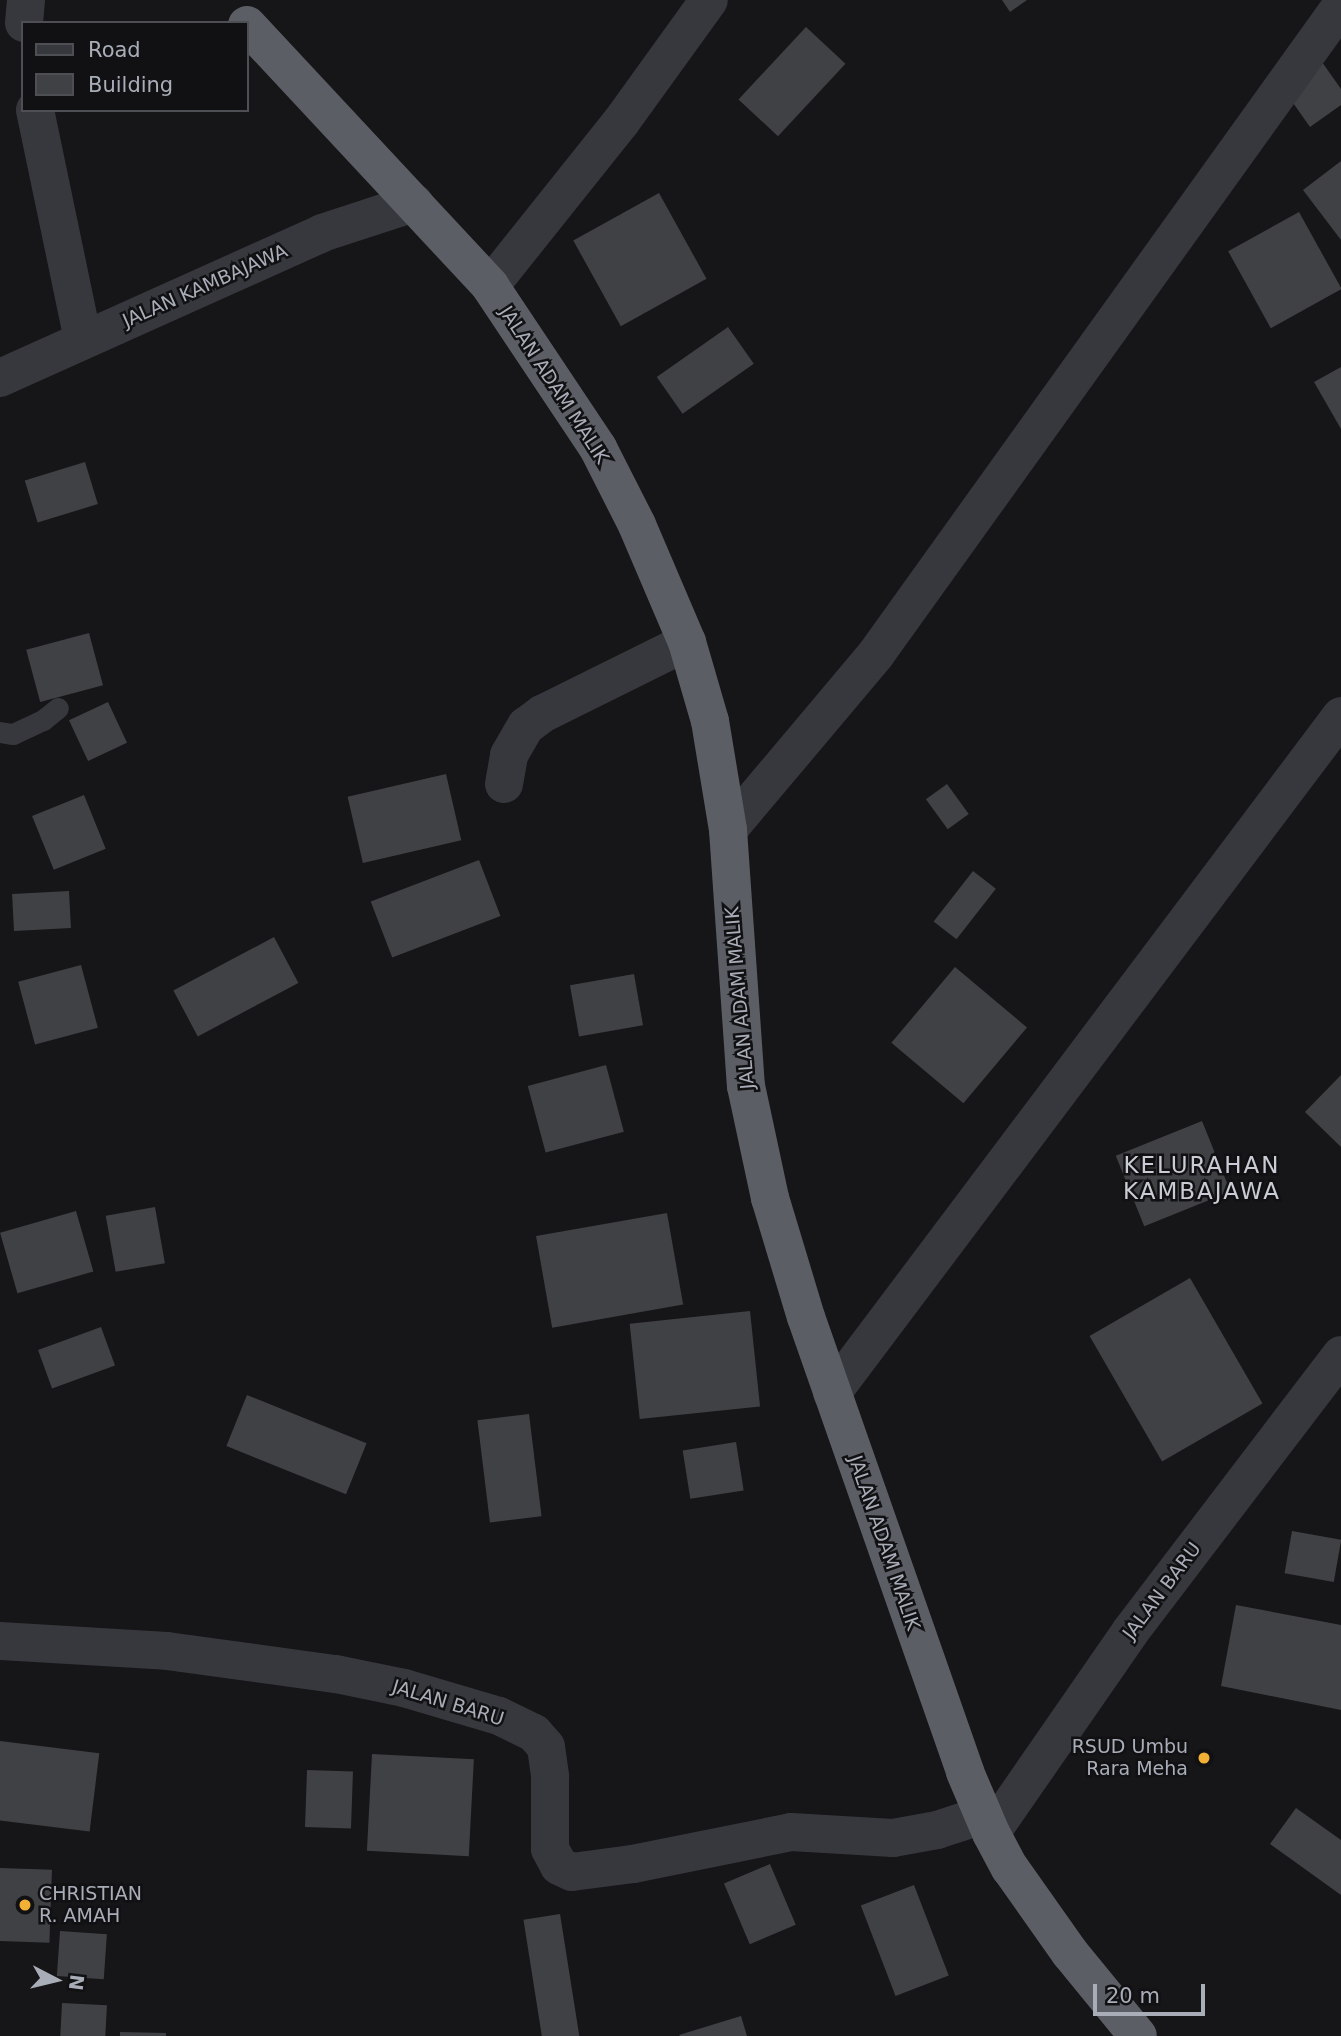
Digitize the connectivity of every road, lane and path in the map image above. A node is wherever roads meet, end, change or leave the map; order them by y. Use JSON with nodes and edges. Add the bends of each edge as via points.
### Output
{"nodes":[{"id":1,"x":26,"y":0,"type":"edge"},
{"id":2,"x":228,"y":0,"type":"edge"},
{"id":3,"x":709,"y":0,"type":"edge"},
{"id":4,"x":1341,"y":6,"type":"edge"},
{"id":5,"x":24,"y":21,"type":"edge"},
{"id":6,"x":244,"y":21,"type":"edge"},
{"id":7,"x":248,"y":26,"type":"edge"},
{"id":8,"x":35,"y":112,"type":"edge"},
{"id":9,"x":414,"y":203,"type":"junction"},
{"id":10,"x":490,"y":286,"type":"junction"},
{"id":11,"x":83,"y":340,"type":"junction"},
{"id":12,"x":0,"y":378,"type":"edge"},
{"id":13,"x":687,"y":642,"type":"junction"},
{"id":14,"x":58,"y":708,"type":"dead end"},
{"id":15,"x":1341,"y":716,"type":"edge"},
{"id":16,"x":0,"y":732,"type":"edge"},
{"id":17,"x":504,"y":784,"type":"dead end"},
{"id":18,"x":728,"y":830,"type":"junction"},
{"id":19,"x":1341,"y":1354,"type":"edge"},
{"id":20,"x":832,"y":1393,"type":"junction"},
{"id":21,"x":0,"y":1641,"type":"edge"},
{"id":22,"x":987,"y":1824,"type":"junction"},
{"id":23,"x":1138,"y":2036,"type":"edge"}],
"edges":[{"from":1,"to":5,"type":"street"},
{"from":2,"to":6,"type":"highway","name":"JALAN ADAM MALIK"},
{"from":3,"to":10,"type":"street","via":[[621,122]]},
{"from":4,"to":18,"type":"street","via":[[876,654]]},
{"from":7,"to":9,"type":"highway","name":"JALAN ADAM MALIK"},
{"from":8,"to":11,"type":"street"},
{"from":9,"to":10,"type":"highway","name":"JALAN ADAM MALIK"},
{"from":9,"to":11,"type":"street","name":"JALAN KAMBAJAWA","via":[[323,233]]},
{"from":10,"to":13,"type":"highway","name":"JALAN ADAM MALIK","via":[[598,448]]},
{"from":11,"to":12,"type":"street","name":"JALAN KAMBAJAWA"},
{"from":13,"to":17,"type":"street","via":[[526,726],[509,755]]},
{"from":13,"to":18,"type":"highway","name":"JALAN ADAM MALIK","via":[[710,721]]},
{"from":14,"to":16,"type":"lane","via":[[13,734]]},
{"from":15,"to":20,"type":"street"},
{"from":18,"to":20,"type":"highway","name":"JALAN ADAM MALIK","via":[[746,1086],[770,1198]]},
{"from":19,"to":22,"type":"street","name":"JALAN BARU"},
{"from":20,"to":22,"type":"highway","name":"JALAN ADAM MALIK"},
{"from":21,"to":22,"type":"street","name":"JALAN BARU","via":[[167,1651],[336,1674],[499,1716],[534,1733],[546,1747],[550,1849],[559,1866],[572,1872],[791,1832],[894,1838]]},
{"from":22,"to":23,"type":"highway","name":"JALAN ADAM MALIK","via":[[1010,1868],[1070,1953]]}]}
